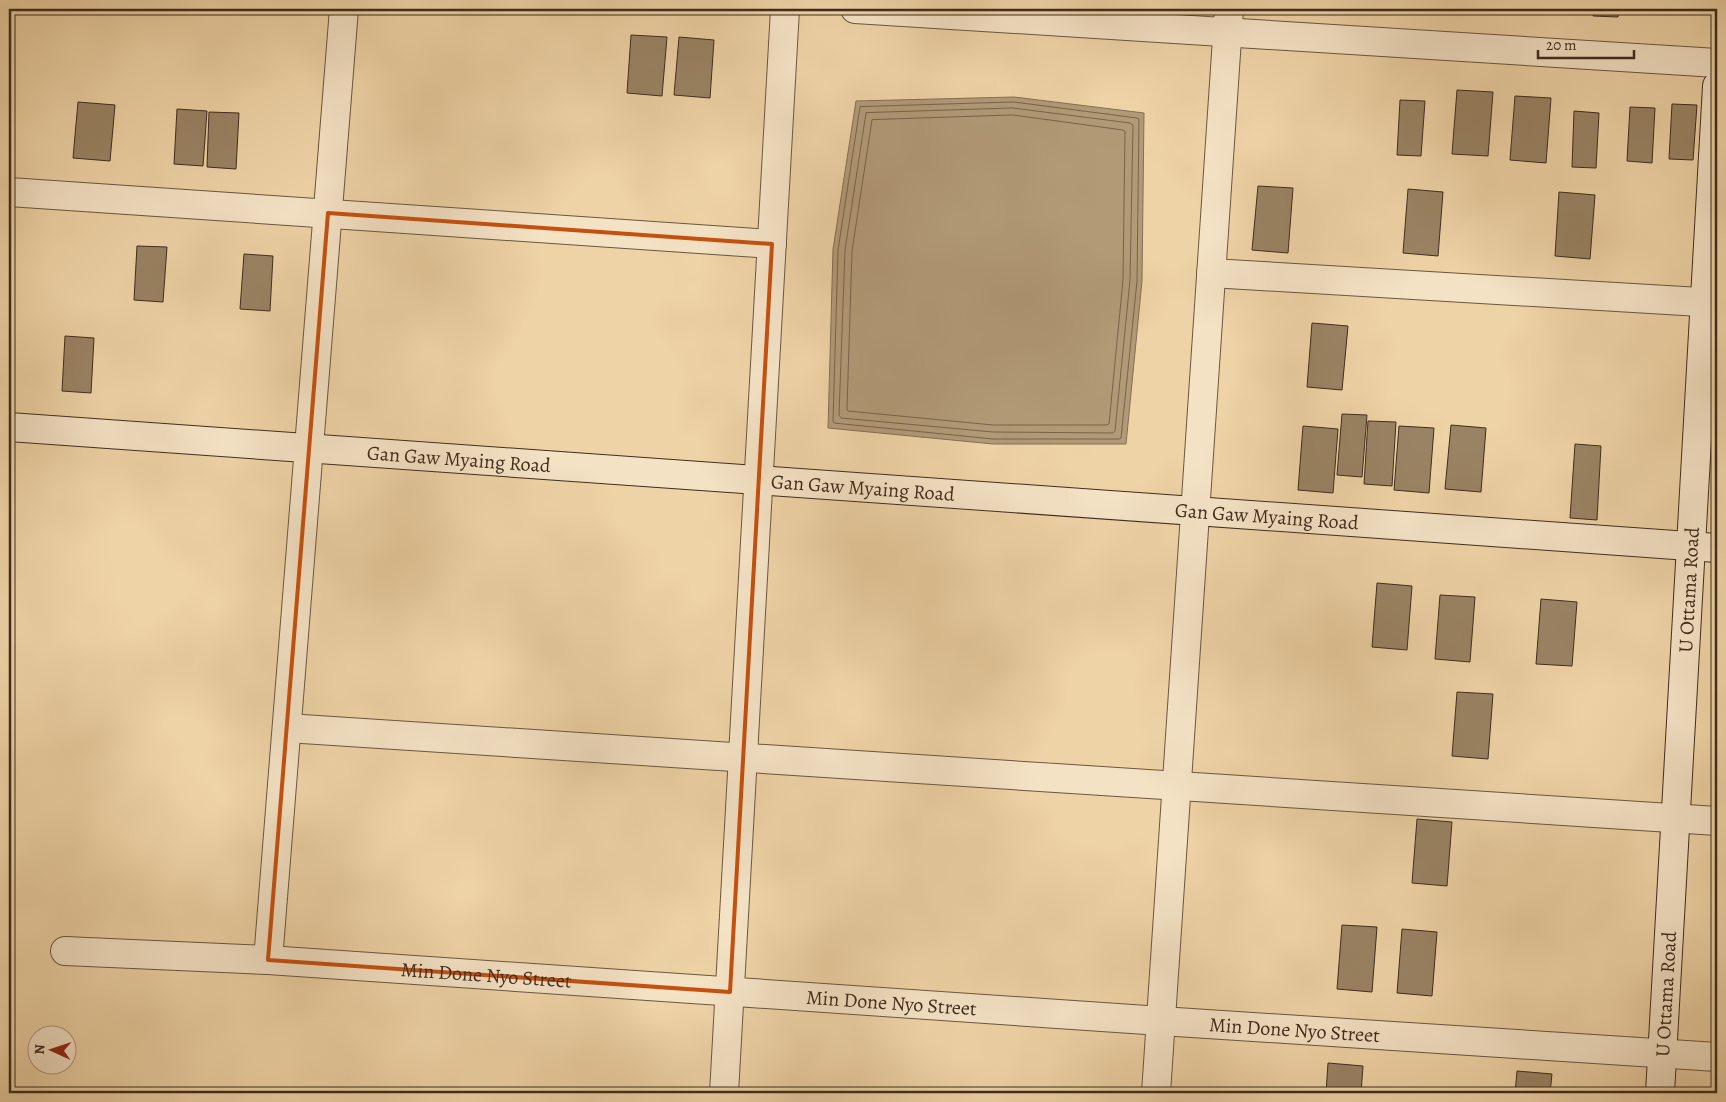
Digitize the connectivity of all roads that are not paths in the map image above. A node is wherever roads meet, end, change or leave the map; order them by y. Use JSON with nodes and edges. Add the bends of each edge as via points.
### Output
{"nodes":[{"id":1,"x":344,"y":9,"type":"edge"},
{"id":2,"x":785,"y":9,"type":"edge"},
{"id":3,"x":855,"y":9,"type":"edge"},
{"id":4,"x":1228,"y":21,"type":"edge"},
{"id":5,"x":1717,"y":63,"type":"edge"},
{"id":6,"x":1717,"y":86,"type":"edge"},
{"id":7,"x":9,"y":192,"type":"edge"},
{"id":8,"x":328,"y":213,"type":"junction"},
{"id":9,"x":772,"y":244,"type":"junction"},
{"id":10,"x":1211,"y":273,"type":"junction"},
{"id":11,"x":1711,"y":302,"type":"edge"},
{"id":12,"x":9,"y":427,"type":"edge"},
{"id":13,"x":309,"y":449,"type":"junction"},
{"id":14,"x":759,"y":480,"type":"junction"},
{"id":15,"x":1195,"y":511,"type":"junction"},
{"id":16,"x":1704,"y":547,"type":"edge"},
{"id":17,"x":287,"y":728,"type":"junction"},
{"id":18,"x":743,"y":758,"type":"junction"},
{"id":19,"x":1177,"y":786,"type":"junction"},
{"id":20,"x":1676,"y":819,"type":"junction"},
{"id":21,"x":1717,"y":821,"type":"edge"},
{"id":22,"x":65,"y":951,"type":"dead end"},
{"id":23,"x":268,"y":960,"type":"junction"},
{"id":24,"x":730,"y":992,"type":"junction"},
{"id":25,"x":1161,"y":1022,"type":"junction"},
{"id":26,"x":1662,"y":1053,"type":"junction"},
{"id":27,"x":1717,"y":1057,"type":"edge"},
{"id":28,"x":724,"y":1093,"type":"edge"},
{"id":29,"x":1156,"y":1093,"type":"edge"},
{"id":30,"x":1660,"y":1093,"type":"edge"}],
"edges":[{"from":1,"to":8,"type":"street"},
{"from":2,"to":9,"type":"street"},
{"from":3,"to":4,"type":"street"},
{"from":4,"to":5,"type":"street"},
{"from":4,"to":10,"type":"street"},
{"from":6,"to":11,"type":"street","name":"U Ottama Road"},
{"from":7,"to":8,"type":"street"},
{"from":8,"to":9,"type":"street"},
{"from":8,"to":13,"type":"street"},
{"from":9,"to":14,"type":"street"},
{"from":10,"to":11,"type":"street"},
{"from":10,"to":15,"type":"street"},
{"from":11,"to":16,"type":"street","name":"U Ottama Road"},
{"from":12,"to":13,"type":"street","name":"Gan Gaw Myaing Road"},
{"from":13,"to":14,"type":"street","name":"Gan Gaw Myaing Road"},
{"from":13,"to":17,"type":"street"},
{"from":14,"to":15,"type":"street","name":"Gan Gaw Myaing Road"},
{"from":14,"to":18,"type":"street"},
{"from":15,"to":16,"type":"street","name":"Gan Gaw Myaing Road"},
{"from":15,"to":19,"type":"street"},
{"from":16,"to":20,"type":"street","name":"U Ottama Road"},
{"from":17,"to":18,"type":"street"},
{"from":17,"to":23,"type":"street"},
{"from":18,"to":19,"type":"street"},
{"from":18,"to":24,"type":"street"},
{"from":19,"to":20,"type":"street"},
{"from":19,"to":25,"type":"street"},
{"from":20,"to":21,"type":"street"},
{"from":20,"to":26,"type":"street","name":"U Ottama Road"},
{"from":22,"to":23,"type":"street","name":"Min Done Nyo Street"},
{"from":23,"to":24,"type":"street","name":"Min Done Nyo Street"},
{"from":24,"to":25,"type":"street","name":"Min Done Nyo Street"},
{"from":24,"to":28,"type":"street"},
{"from":25,"to":26,"type":"street","name":"Min Done Nyo Street"},
{"from":25,"to":29,"type":"street"},
{"from":26,"to":27,"type":"street","name":"Min Done Nyo Street"},
{"from":26,"to":30,"type":"street","name":"U Ottama Road"}]}
